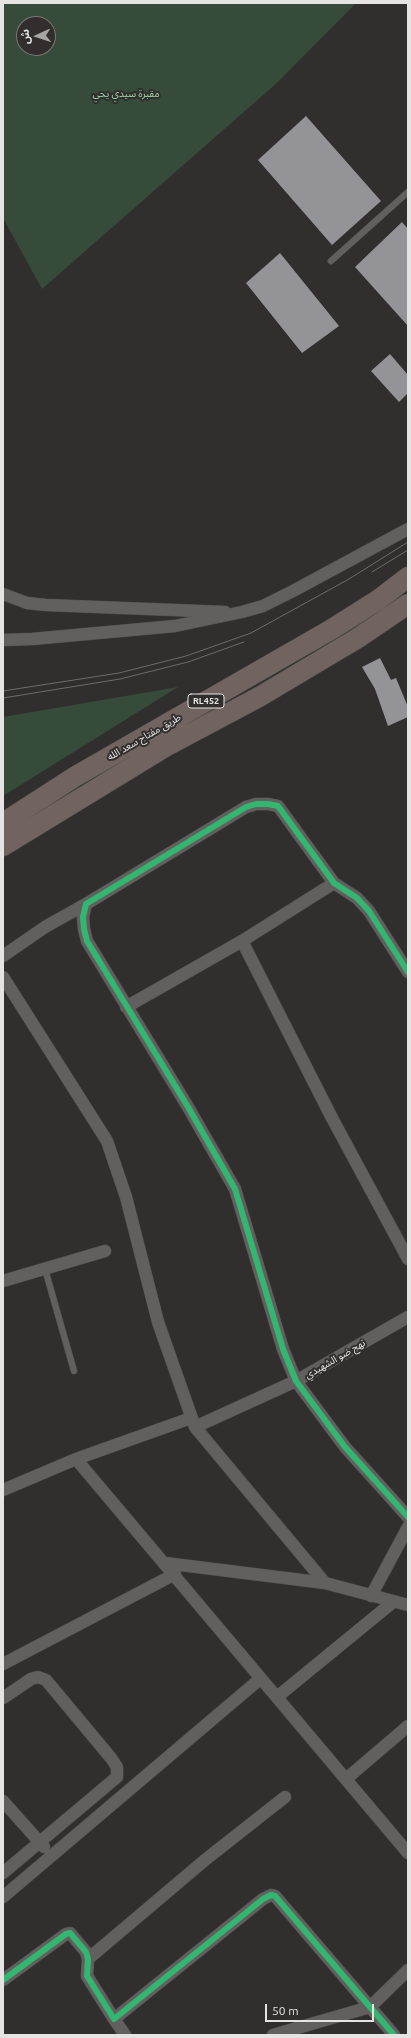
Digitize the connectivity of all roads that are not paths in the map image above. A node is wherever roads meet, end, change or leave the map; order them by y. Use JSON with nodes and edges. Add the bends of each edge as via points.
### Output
{"nodes":[{"id":1,"x":408,"y":192,"type":"edge"},
{"id":2,"x":331,"y":261,"type":"dead end"},
{"id":3,"x":408,"y":529,"type":"edge"},
{"id":4,"x":408,"y":577,"type":"edge"},
{"id":5,"x":3,"y":594,"type":"edge"},
{"id":6,"x":408,"y":604,"type":"edge"},
{"id":7,"x":242,"y":612,"type":"junction"},
{"id":8,"x":3,"y":640,"type":"edge"},
{"id":9,"x":3,"y":823,"type":"edge"},
{"id":10,"x":3,"y":846,"type":"edge"},
{"id":11,"x":334,"y":883,"type":"junction"},
{"id":12,"x":86,"y":904,"type":"junction"},
{"id":13,"x":242,"y":941,"type":"junction"},
{"id":14,"x":3,"y":956,"type":"edge"},
{"id":15,"x":408,"y":972,"type":"edge"},
{"id":16,"x":3,"y":977,"type":"edge"},
{"id":17,"x":126,"y":1007,"type":"junction"},
{"id":18,"x":105,"y":1251,"type":"dead end"},
{"id":19,"x":408,"y":1259,"type":"edge"},
{"id":20,"x":45,"y":1268,"type":"junction"},
{"id":21,"x":3,"y":1281,"type":"edge"},
{"id":22,"x":408,"y":1317,"type":"edge"},
{"id":23,"x":74,"y":1371,"type":"dead end"},
{"id":24,"x":296,"y":1381,"type":"junction"},
{"id":25,"x":193,"y":1423,"type":"junction"},
{"id":26,"x":76,"y":1459,"type":"junction"},
{"id":27,"x":3,"y":1490,"type":"edge"},
{"id":28,"x":408,"y":1517,"type":"edge"},
{"id":29,"x":408,"y":1526,"type":"edge"},
{"id":30,"x":165,"y":1563,"type":"junction"},
{"id":31,"x":175,"y":1574,"type":"junction"},
{"id":32,"x":325,"y":1583,"type":"junction"},
{"id":33,"x":371,"y":1596,"type":"junction"},
{"id":34,"x":393,"y":1602,"type":"junction"},
{"id":35,"x":408,"y":1605,"type":"edge"},
{"id":36,"x":3,"y":1664,"type":"edge"},
{"id":37,"x":260,"y":1679,"type":"junction"},
{"id":38,"x":3,"y":1698,"type":"edge"},
{"id":39,"x":277,"y":1698,"type":"junction"},
{"id":40,"x":408,"y":1726,"type":"edge"},
{"id":41,"x":346,"y":1778,"type":"junction"},
{"id":42,"x":284,"y":1797,"type":"dead end"},
{"id":43,"x":3,"y":1801,"type":"edge"},
{"id":44,"x":40,"y":1842,"type":"junction"},
{"id":45,"x":408,"y":1853,"type":"edge"},
{"id":46,"x":52,"y":1856,"type":"junction"},
{"id":47,"x":3,"y":1873,"type":"edge"},
{"id":48,"x":3,"y":1897,"type":"edge"},
{"id":49,"x":88,"y":1959,"type":"junction"},
{"id":50,"x":408,"y":1970,"type":"edge"},
{"id":51,"x":3,"y":1980,"type":"edge"},
{"id":52,"x":370,"y":2007,"type":"junction"},
{"id":53,"x":114,"y":2019,"type":"junction"},
{"id":54,"x":125,"y":2035,"type":"edge"},
{"id":55,"x":273,"y":2035,"type":"edge"},
{"id":56,"x":394,"y":2035,"type":"edge"}],
"edges":[{"from":1,"to":2,"type":"lane"},
{"from":3,"to":7,"type":"street","via":[[263,606]]},
{"from":4,"to":9,"type":"highway","name":"طريق مفتاح سعد الله","number":"RL452","via":[[378,600],[332,629],[76,776]]},
{"from":5,"to":7,"type":"street","via":[[27,603],[46,605]]},
{"from":6,"to":10,"type":"highway","name":"طريق مفتاح سعد الله","number":"RL452","via":[[352,642],[259,697],[165,747]]},
{"from":7,"to":8,"type":"street","via":[[175,626]]},
{"from":11,"to":12,"type":"street","via":[[278,806],[256,804],[246,807]]},
{"from":11,"to":13,"type":"street"},
{"from":11,"to":15,"type":"street","via":[[357,898],[369,911]]},
{"from":12,"to":14,"type":"street","via":[[44,927]]},
{"from":12,"to":17,"type":"street","via":[[83,917],[87,941]]},
{"from":13,"to":17,"type":"street"},
{"from":13,"to":19,"type":"street","via":[[332,1118]]},
{"from":16,"to":25,"type":"street","via":[[107,1141],[126,1197],[158,1322]]},
{"from":17,"to":24,"type":"street","via":[[228,1173],[283,1349]]},
{"from":18,"to":20,"type":"street"},
{"from":20,"to":21,"type":"street"},
{"from":20,"to":23,"type":"lane"},
{"from":22,"to":24,"type":"street","name":"نهج ضو الشهيدي"},
{"from":24,"to":25,"type":"street","name":"نهج ضو الشهيدي"},
{"from":24,"to":28,"type":"street","via":[[345,1447]]},
{"from":25,"to":26,"type":"street","name":"نهج ضو الشهيدي"},
{"from":25,"to":32,"type":"street"},
{"from":26,"to":27,"type":"street","name":"نهج ضو الشهيدي"},
{"from":26,"to":30,"type":"street"},
{"from":29,"to":33,"type":"street"},
{"from":30,"to":31,"type":"street"},
{"from":30,"to":32,"type":"street"},
{"from":31,"to":36,"type":"street"},
{"from":31,"to":37,"type":"street"},
{"from":32,"to":33,"type":"street"},
{"from":33,"to":34,"type":"street"},
{"from":34,"to":35,"type":"street"},
{"from":34,"to":39,"type":"street"},
{"from":37,"to":39,"type":"street"},
{"from":37,"to":46,"type":"street"},
{"from":38,"to":44,"type":"street","via":[[31,1679],[38,1677],[46,1680],[117,1767],[117,1776]]},
{"from":39,"to":41,"type":"street"},
{"from":40,"to":41,"type":"street"},
{"from":41,"to":45,"type":"street"},
{"from":42,"to":49,"type":"street","via":[[204,1860]]},
{"from":43,"to":44,"type":"street"},
{"from":44,"to":46,"type":"street"},
{"from":44,"to":47,"type":"street"},
{"from":46,"to":48,"type":"street"},
{"from":49,"to":51,"type":"street","via":[[86,1952],[72,1934],[66,1934]]},
{"from":49,"to":53,"type":"street","via":[[87,1976]]},
{"from":50,"to":52,"type":"street"},
{"from":52,"to":53,"type":"street","via":[[275,1896],[271,1895]]},
{"from":52,"to":55,"type":"street"},
{"from":52,"to":56,"type":"street"},
{"from":53,"to":54,"type":"street"}]}
